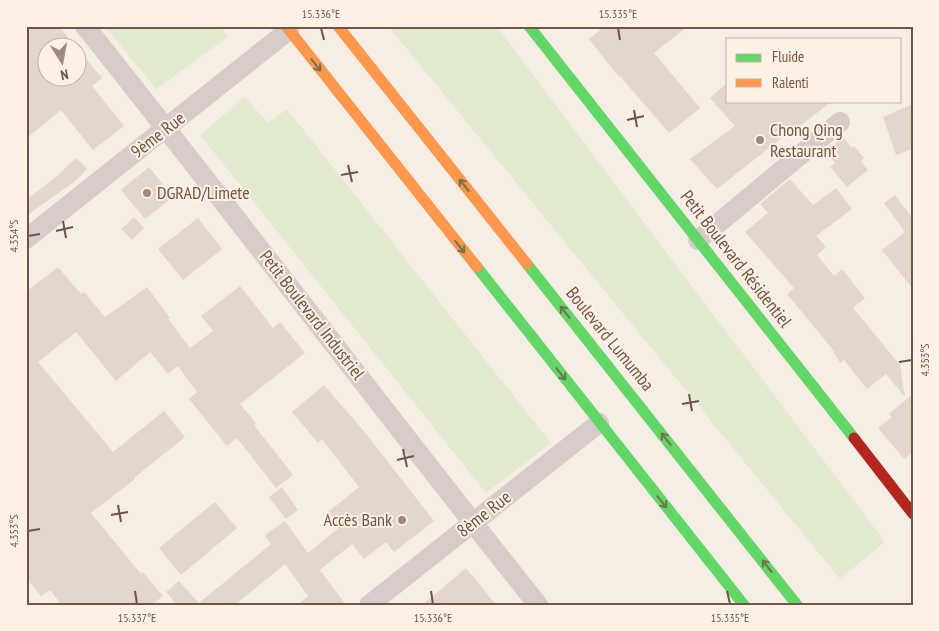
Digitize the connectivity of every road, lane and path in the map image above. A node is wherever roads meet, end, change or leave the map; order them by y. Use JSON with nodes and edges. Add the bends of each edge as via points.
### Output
{"nodes":[{"id":1,"x":85,"y":26,"type":"edge"},
{"id":2,"x":338,"y":26,"type":"edge"},
{"id":3,"x":529,"y":26,"type":"edge"},
{"id":4,"x":287,"y":28,"type":"edge"},
{"id":5,"x":840,"y":122,"type":"dead end"},
{"id":6,"x":166,"y":128,"type":"junction"},
{"id":7,"x":26,"y":239,"type":"edge"},
{"id":8,"x":698,"y":240,"type":"junction"},
{"id":9,"x":599,"y":423,"type":"junction"},
{"id":10,"x":913,"y":514,"type":"edge"},
{"id":11,"x":473,"y":523,"type":"junction"},
{"id":12,"x":369,"y":605,"type":"edge"},
{"id":13,"x":538,"y":605,"type":"edge"},
{"id":14,"x":744,"y":605,"type":"edge"},
{"id":15,"x":797,"y":605,"type":"edge"}],
"edges":[{"from":1,"to":6,"type":"street","name":"Petit Boulevard Industriel"},
{"from":15,"to":2,"type":"main road","name":"Boulevard Lumumba","one_way":true},
{"from":3,"to":8,"type":"main road","name":"Petit Boulevard Résidentiel"},
{"from":4,"to":6,"type":"street","name":"9ème Rue"},
{"from":4,"to":9,"type":"main road","one_way":true},
{"from":5,"to":8,"type":"street"},
{"from":6,"to":7,"type":"street","name":"9ème Rue"},
{"from":6,"to":11,"type":"street","name":"Petit Boulevard Industriel"},
{"from":8,"to":10,"type":"main road","name":"Petit Boulevard Résidentiel"},
{"from":9,"to":11,"type":"street","name":"8ème Rue"},
{"from":9,"to":14,"type":"main road","one_way":true},
{"from":11,"to":12,"type":"street","name":"8ème Rue"},
{"from":11,"to":13,"type":"street","name":"Petit Boulevard Industriel"}]}
